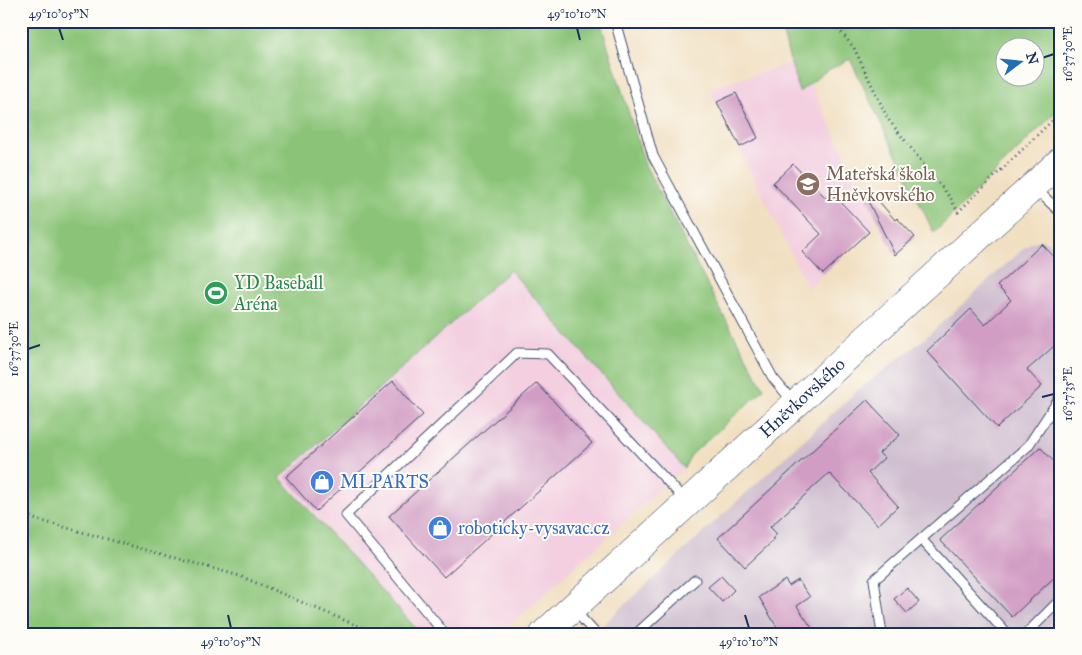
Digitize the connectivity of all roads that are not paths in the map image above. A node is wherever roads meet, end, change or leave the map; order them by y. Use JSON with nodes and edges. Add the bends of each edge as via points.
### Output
{"nodes":[{"id":1,"x":615,"y":21,"type":"edge"},
{"id":2,"x":1061,"y":161,"type":"edge"},
{"id":3,"x":1033,"y":186,"type":"junction"},
{"id":4,"x":1061,"y":213,"type":"edge"},
{"id":5,"x":1060,"y":399,"type":"edge"},
{"id":6,"x":795,"y":404,"type":"junction"},
{"id":7,"x":687,"y":502,"type":"junction"},
{"id":8,"x":922,"y":540,"type":"junction"},
{"id":9,"x":695,"y":580,"type":"dead end"},
{"id":10,"x":1059,"y":605,"type":"edge"},
{"id":11,"x":572,"y":608,"type":"junction"},
{"id":12,"x":445,"y":634,"type":"edge"},
{"id":13,"x":544,"y":634,"type":"edge"},
{"id":14,"x":596,"y":634,"type":"edge"},
{"id":15,"x":636,"y":634,"type":"edge"},
{"id":16,"x":882,"y":634,"type":"edge"},
{"id":17,"x":1007,"y":634,"type":"edge"},
{"id":18,"x":1026,"y":634,"type":"edge"}],
"edges":[{"from":1,"to":6,"type":"lane","via":[[653,156],[773,378]]},
{"from":2,"to":3,"type":"main road","name":"Hněvkovského"},
{"from":3,"to":4,"type":"lane"},
{"from":3,"to":6,"type":"main road","name":"Hněvkovského"},
{"from":5,"to":8,"type":"lane","via":[[1028,446]]},
{"from":6,"to":7,"type":"main road","name":"Hněvkovského"},
{"from":7,"to":11,"type":"main road","name":"Hněvkovského"},
{"from":7,"to":12,"type":"lane","via":[[548,354],[517,353],[346,515]]},
{"from":8,"to":16,"type":"lane","via":[[874,580]]},
{"from":8,"to":17,"type":"lane"},
{"from":9,"to":15,"type":"lane"},
{"from":10,"to":18,"type":"lane"},
{"from":11,"to":13,"type":"main road","name":"Hněvkovského"},
{"from":11,"to":14,"type":"lane"}]}
